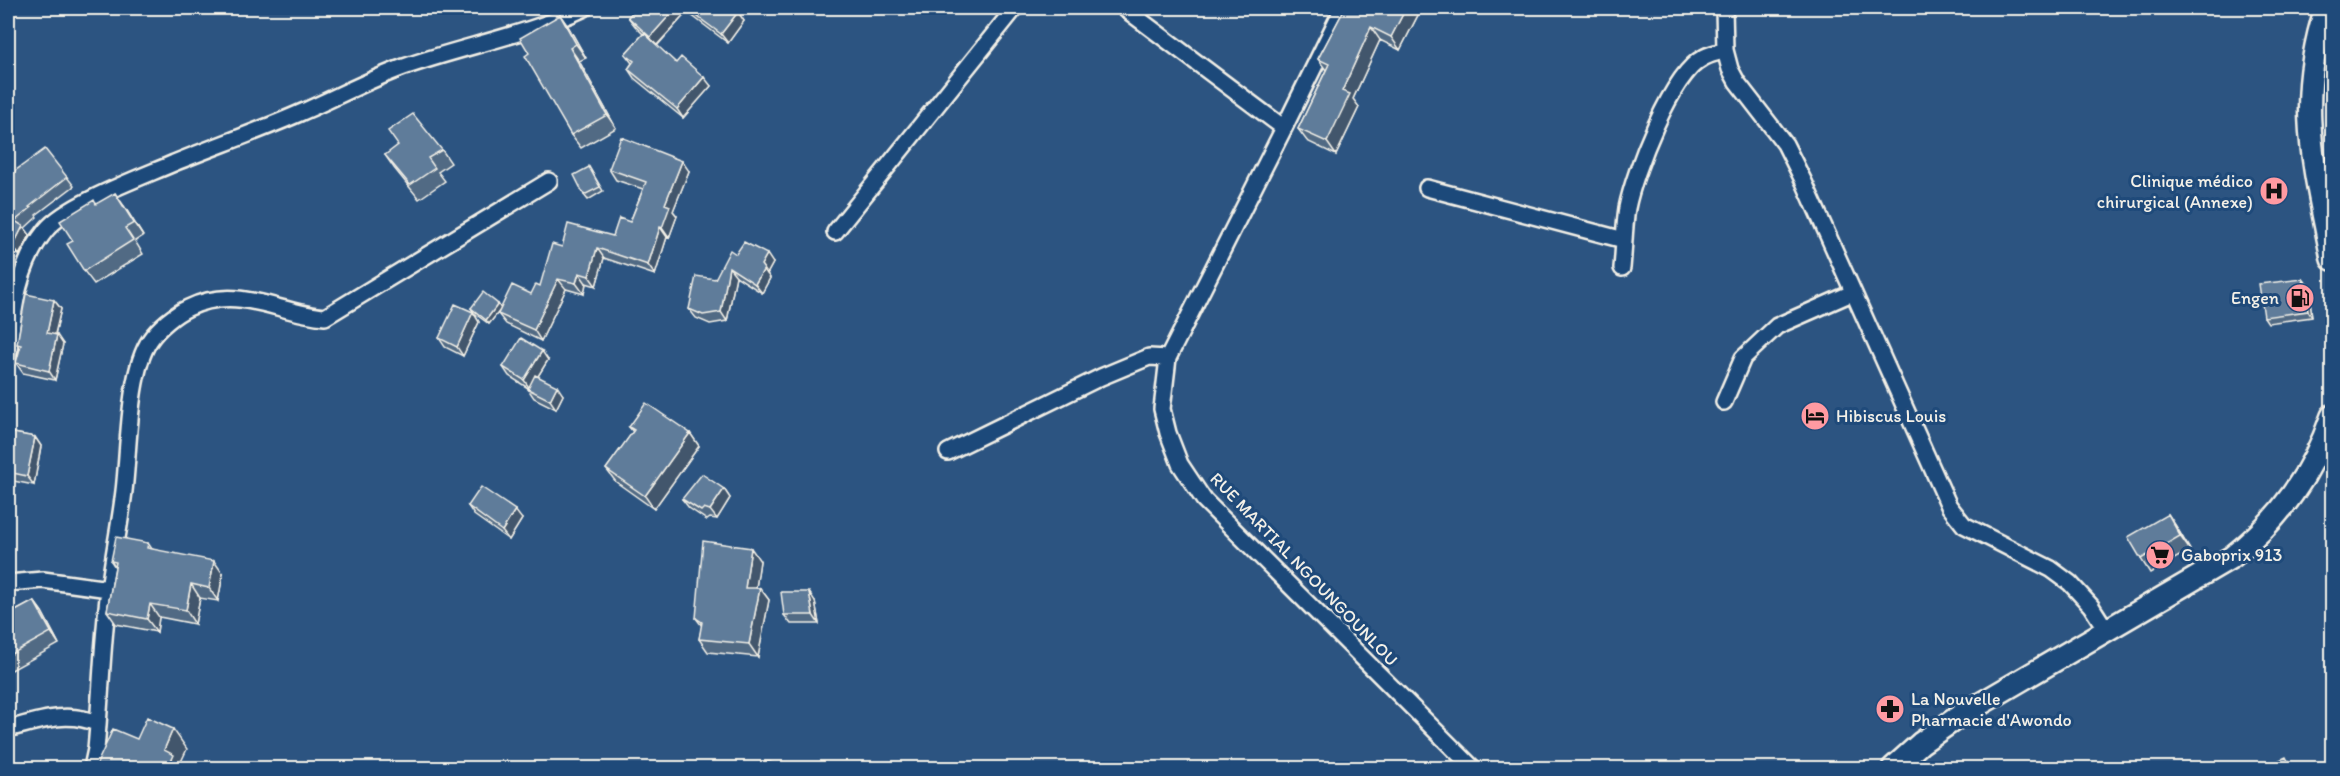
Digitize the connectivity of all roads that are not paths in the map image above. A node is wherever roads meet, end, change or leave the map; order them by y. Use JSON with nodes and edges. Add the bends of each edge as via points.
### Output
{"nodes":[{"id":1,"x":585,"y":8,"type":"edge"},
{"id":2,"x":1015,"y":8,"type":"edge"},
{"id":3,"x":1124,"y":8,"type":"edge"},
{"id":4,"x":1342,"y":8,"type":"edge"},
{"id":5,"x":1724,"y":8,"type":"edge"},
{"id":6,"x":2326,"y":8,"type":"edge"},
{"id":7,"x":1725,"y":50,"type":"junction"},
{"id":8,"x":1284,"y":128,"type":"junction"},
{"id":9,"x":549,"y":181,"type":"dead end"},
{"id":10,"x":1427,"y":188,"type":"dead end"},
{"id":11,"x":835,"y":232,"type":"dead end"},
{"id":12,"x":1624,"y":240,"type":"junction"},
{"id":13,"x":2332,"y":259,"type":"edge"},
{"id":14,"x":1622,"y":268,"type":"dead end"},
{"id":15,"x":1852,"y":292,"type":"junction"},
{"id":16,"x":10,"y":315,"type":"edge"},
{"id":17,"x":8,"y":358,"type":"edge"},
{"id":18,"x":1168,"y":358,"type":"junction"},
{"id":19,"x":1724,"y":402,"type":"dead end"},
{"id":20,"x":2332,"y":416,"type":"edge"},
{"id":21,"x":948,"y":452,"type":"dead end"},
{"id":22,"x":8,"y":583,"type":"edge"},
{"id":23,"x":109,"y":589,"type":"junction"},
{"id":24,"x":2106,"y":631,"type":"junction"},
{"id":25,"x":98,"y":724,"type":"junction"},
{"id":26,"x":8,"y":729,"type":"edge"},
{"id":27,"x":92,"y":768,"type":"edge"},
{"id":28,"x":1473,"y":768,"type":"edge"},
{"id":29,"x":1893,"y":768,"type":"edge"}],
"edges":[{"from":1,"to":16,"type":"street","via":[[406,66],[93,200],[44,232],[25,269]]},
{"from":2,"to":11,"type":"street"},
{"from":3,"to":8,"type":"street"},
{"from":4,"to":8,"type":"street","name":"RUE MARTIAL NGOUNGOUNLOU"},
{"from":5,"to":7,"type":"street"},
{"from":6,"to":13,"type":"main road","via":[[2311,63],[2308,130]]},
{"from":7,"to":12,"type":"street","via":[[1701,58],[1680,79],[1634,180]]},
{"from":7,"to":15,"type":"street","via":[[1737,82],[1785,144]]},
{"from":8,"to":18,"type":"street","name":"RUE MARTIAL NGOUNGOUNLOU"},
{"from":9,"to":23,"type":"street","via":[[325,316],[300,315],[239,297],[188,308],[167,322],[150,340],[141,359]]},
{"from":10,"to":12,"type":"street"},
{"from":12,"to":14,"type":"street"},
{"from":15,"to":19,"type":"street","via":[[1777,326],[1743,358]]},
{"from":15,"to":24,"type":"street","via":[[1949,506],[1964,525],[2051,569],[2070,583]]},
{"from":16,"to":17,"type":"street"},
{"from":18,"to":21,"type":"street","via":[[1149,357],[1101,377]]},
{"from":18,"to":28,"type":"street","name":"RUE MARTIAL NGOUNGOUNLOU","via":[[1162,409],[1168,433],[1180,464],[1204,500]]},
{"from":20,"to":24,"type":"main road","via":[[2310,471],[2252,542]]},
{"from":22,"to":23,"type":"street","via":[[43,580]]},
{"from":23,"to":25,"type":"street"},
{"from":24,"to":29,"type":"main road","via":[[1958,717]]},
{"from":25,"to":26,"type":"street","via":[[84,718],[50,718]]},
{"from":25,"to":27,"type":"street"}]}
